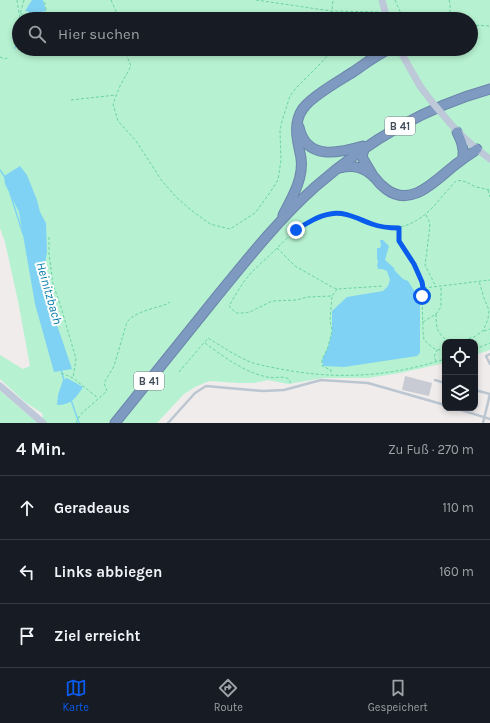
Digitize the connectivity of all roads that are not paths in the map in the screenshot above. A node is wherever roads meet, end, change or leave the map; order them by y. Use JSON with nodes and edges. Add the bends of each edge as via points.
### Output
{"nodes":[{"id":1,"x":382,"y":0,"type":"edge"},
{"id":2,"x":385,"y":12,"type":"edge"},
{"id":3,"x":378,"y":56,"type":"edge"},
{"id":4,"x":403,"y":56,"type":"edge"},
{"id":5,"x":490,"y":88,"type":"edge"},
{"id":6,"x":298,"y":118,"type":"junction"},
{"id":7,"x":457,"y":132,"type":"junction"},
{"id":8,"x":368,"y":146,"type":"junction"},
{"id":9,"x":475,"y":148,"type":"junction"},
{"id":10,"x":462,"y":159,"type":"junction"},
{"id":11,"x":490,"y":159,"type":"edge"},
{"id":12,"x":337,"y":168,"type":"junction"},
{"id":13,"x":373,"y":176,"type":"junction"},
{"id":14,"x":276,"y":227,"type":"junction"},
{"id":15,"x":490,"y":354,"type":"edge"},
{"id":16,"x":490,"y":364,"type":"edge"},
{"id":17,"x":435,"y":380,"type":"dead end"},
{"id":18,"x":442,"y":381,"type":"edge"},
{"id":19,"x":0,"y":386,"type":"edge"},
{"id":20,"x":478,"y":391,"type":"edge"},
{"id":21,"x":442,"y":404,"type":"edge"},
{"id":22,"x":465,"y":411,"type":"edge"},
{"id":23,"x":484,"y":417,"type":"junction"},
{"id":24,"x":490,"y":419,"type":"edge"},
{"id":25,"x":43,"y":423,"type":"edge"},
{"id":26,"x":115,"y":423,"type":"edge"},
{"id":27,"x":168,"y":423,"type":"edge"},
{"id":28,"x":483,"y":423,"type":"edge"}],
"edges":[{"from":1,"to":2,"type":"main road"},
{"from":3,"to":6,"type":"highway","via":[[314,98],[304,106]]},
{"from":4,"to":7,"type":"main road","bridge":true,"via":[[420,86]]},
{"from":5,"to":8,"type":"highway","number":"B 41","via":[[429,111]]},
{"from":6,"to":8,"type":"highway","via":[[303,137],[316,150],[327,153]]},
{"from":6,"to":14,"type":"highway","via":[[296,138],[301,172],[292,197]]},
{"from":7,"to":9,"type":"main road"},
{"from":7,"to":10,"type":"highway","via":[[463,144]]},
{"from":8,"to":12,"type":"highway","number":"B 41"},
{"from":8,"to":13,"type":"highway","via":[[362,157]]},
{"from":9,"to":10,"type":"highway","via":[[470,155]]},
{"from":9,"to":11,"type":"main road"},
{"from":10,"to":13,"type":"highway","via":[[431,185],[414,194],[392,192]]},
{"from":12,"to":13,"type":"highway","via":[[355,166]]},
{"from":12,"to":14,"type":"highway","number":"B 41"},
{"from":14,"to":26,"type":"highway","number":"B 41","via":[[238,270]]},
{"from":15,"to":16,"type":"lane","via":[[486,356]]},
{"from":17,"to":18,"type":"lane"},
{"from":19,"to":25,"type":"main road"},
{"from":20,"to":23,"type":"lane","via":[[490,394]]},
{"from":21,"to":27,"type":"lane","via":[[368,382],[321,380],[284,390],[263,391],[206,386],[195,393]]},
{"from":22,"to":23,"type":"lane"},
{"from":23,"to":24,"type":"lane"},
{"from":23,"to":28,"type":"lane"}]}
